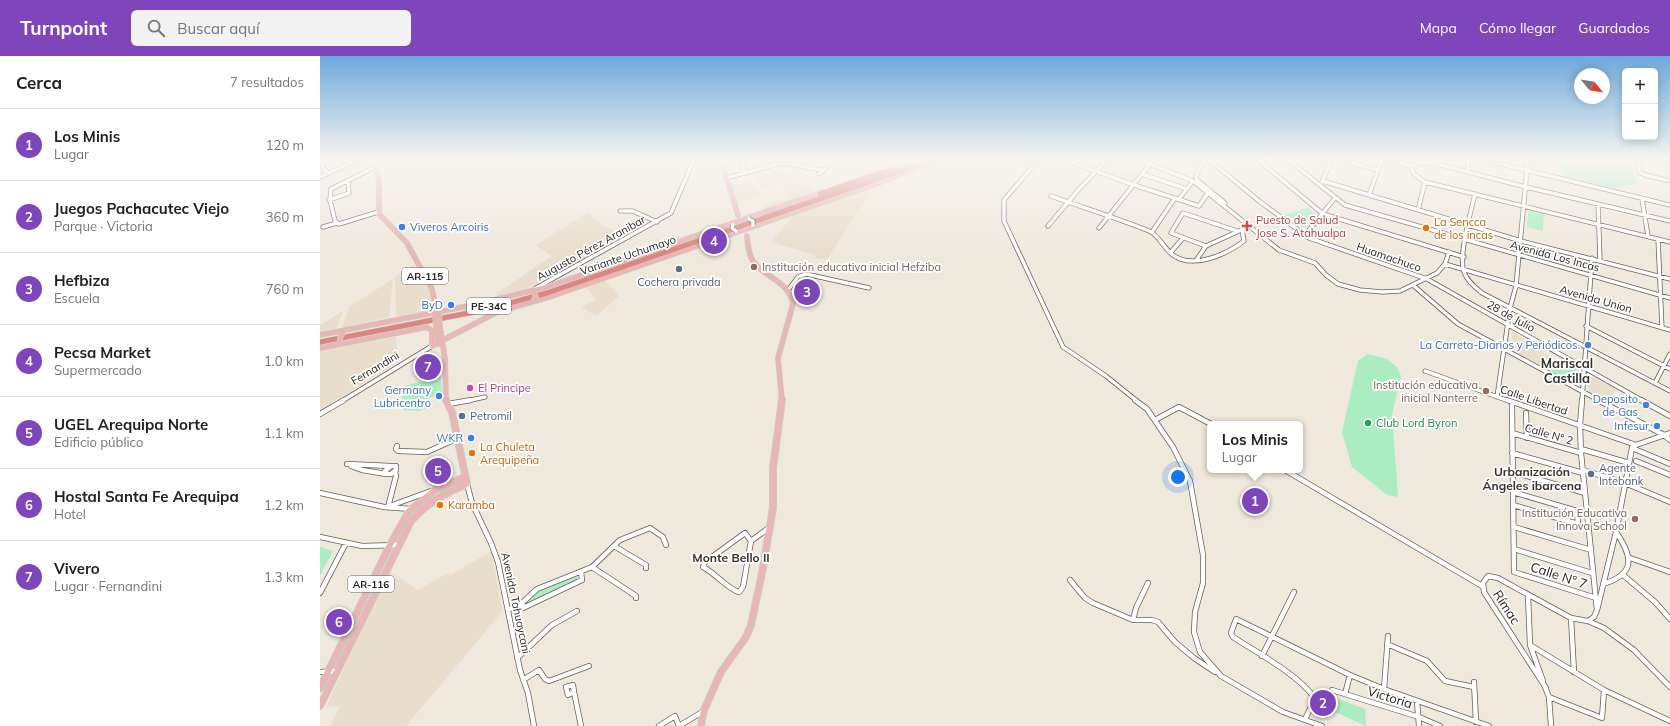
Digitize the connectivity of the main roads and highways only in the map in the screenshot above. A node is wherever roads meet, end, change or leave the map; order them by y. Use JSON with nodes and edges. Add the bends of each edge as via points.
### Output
{"nodes":[{"id":1,"x":379,"y":190,"type":"edge"},
{"id":2,"x":730,"y":190,"type":"edge"},
{"id":3,"x":826,"y":190,"type":"edge"},
{"id":4,"x":830,"y":190,"type":"edge"},
{"id":5,"x":836,"y":190,"type":"edge"},
{"id":6,"x":846,"y":190,"type":"edge"},
{"id":7,"x":853,"y":190,"type":"edge"},
{"id":8,"x":858,"y":190,"type":"edge"},
{"id":9,"x":820,"y":194,"type":"junction"},
{"id":10,"x":818,"y":203,"type":"junction"},
{"id":11,"x":738,"y":215,"type":"road end"},
{"id":12,"x":747,"y":236,"type":"road end"},
{"id":13,"x":532,"y":292,"type":"junction"},
{"id":14,"x":532,"y":302,"type":"junction"},
{"id":15,"x":437,"y":313,"type":"junction"},
{"id":16,"x":345,"y":331,"type":"junction"},
{"id":17,"x":320,"y":335,"type":"edge"},
{"id":18,"x":320,"y":339,"type":"edge"},
{"id":19,"x":320,"y":342,"type":"edge"},
{"id":20,"x":440,"y":342,"type":"junction"},
{"id":21,"x":342,"y":343,"type":"junction"},
{"id":22,"x":320,"y":348,"type":"edge"},
{"id":23,"x":466,"y":480,"type":"junction"},
{"id":24,"x":320,"y":688,"type":"edge"},
{"id":25,"x":320,"y":706,"type":"edge"},
{"id":26,"x":701,"y":726,"type":"edge"}],
"edges":[{"from":1,"to":15,"type":"main road","number":"AR-115","via":[[380,217],[407,243],[432,289]]},
{"from":2,"to":11,"type":"main road"},
{"from":3,"to":9,"type":"main road"},
{"from":4,"to":9,"type":"highway"},
{"from":5,"to":18,"type":"highway","name":"Variante Uchumayo","number":"PE-34C","via":[[542,292],[483,307]]},
{"from":6,"to":19,"type":"highway","name":"Variante Uchumayo","number":"PE-34C","via":[[547,293],[484,310]]},
{"from":7,"to":10,"type":"highway"},
{"from":8,"to":10,"type":"main road"},
{"from":9,"to":13,"type":"main road"},
{"from":10,"to":14,"type":"main road"},
{"from":12,"to":26,"type":"main road","via":[[752,260],[788,290],[793,304],[778,358],[782,397],[773,468],[773,508],[751,625],[746,637],[721,672],[704,710]]},
{"from":13,"to":14,"type":"main road","bridge":true,"via":[[536,297]]},
{"from":13,"to":15,"type":"main road"},
{"from":14,"to":20,"type":"main road","via":[[497,312]]},
{"from":15,"to":16,"type":"main road"},
{"from":15,"to":20,"type":"main road","bridge":true},
{"from":16,"to":17,"type":"main road"},
{"from":16,"to":21,"type":"main road","bridge":true,"via":[[340,338]]},
{"from":20,"to":21,"type":"main road","name":"Fernandini","via":[[432,346],[432,331],[427,327]]},
{"from":20,"to":23,"type":"main road","name":"Avenida Tahuaycani","via":[[443,347],[445,394],[452,412]]},
{"from":21,"to":22,"type":"main road"},
{"from":23,"to":24,"type":"main road","number":"AR-116","via":[[435,490],[411,509],[390,545]]},
{"from":23,"to":25,"type":"main road","number":"AR-116","via":[[438,496],[411,521]]}]}
